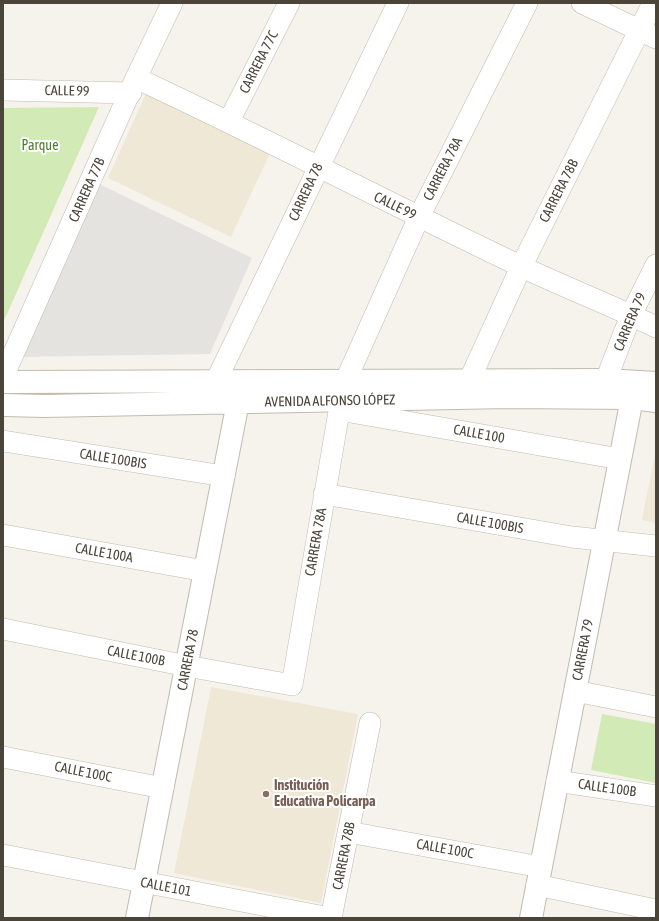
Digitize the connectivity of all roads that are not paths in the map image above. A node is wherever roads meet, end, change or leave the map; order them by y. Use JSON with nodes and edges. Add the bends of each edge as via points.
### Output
{"nodes":[{"id":1,"x":172,"y":3,"type":"edge"},
{"id":2,"x":290,"y":3,"type":"edge"},
{"id":3,"x":398,"y":3,"type":"edge"},
{"id":4,"x":527,"y":3,"type":"edge"},
{"id":5,"x":582,"y":3,"type":"edge"},
{"id":6,"x":653,"y":3,"type":"edge"},
{"id":7,"x":648,"y":34,"type":"edge"},
{"id":8,"x":134,"y":85,"type":"junction"},
{"id":9,"x":3,"y":90,"type":"edge"},
{"id":10,"x":229,"y":122,"type":"junction"},
{"id":11,"x":318,"y":168,"type":"junction"},
{"id":12,"x":419,"y":217,"type":"junction"},
{"id":13,"x":656,"y":265,"type":"edge"},
{"id":14,"x":521,"y":266,"type":"junction"},
{"id":15,"x":631,"y":315,"type":"junction"},
{"id":16,"x":656,"y":327,"type":"edge"},
{"id":17,"x":3,"y":377,"type":"edge"},
{"id":18,"x":606,"y":380,"type":"junction"},
{"id":19,"x":216,"y":381,"type":"junction"},
{"id":20,"x":469,"y":381,"type":"junction"},
{"id":21,"x":3,"y":382,"type":"edge"},
{"id":22,"x":641,"y":388,"type":"edge"},
{"id":23,"x":342,"y":397,"type":"junction"},
{"id":24,"x":656,"y":401,"type":"edge"},
{"id":25,"x":238,"y":402,"type":"junction"},
{"id":26,"x":3,"y":405,"type":"edge"},
{"id":27,"x":3,"y":441,"type":"edge"},
{"id":28,"x":620,"y":458,"type":"junction"},
{"id":29,"x":224,"y":476,"type":"junction"},
{"id":30,"x":324,"y":494,"type":"junction"},
{"id":31,"x":3,"y":535,"type":"edge"},
{"id":32,"x":604,"y":540,"type":"junction"},
{"id":33,"x":656,"y":546,"type":"edge"},
{"id":34,"x":205,"y":571,"type":"junction"},
{"id":35,"x":3,"y":629,"type":"edge"},
{"id":36,"x":187,"y":666,"type":"junction"},
{"id":37,"x":292,"y":684,"type":"joint"},
{"id":38,"x":575,"y":691,"type":"junction"},
{"id":39,"x":656,"y":707,"type":"edge"},
{"id":40,"x":370,"y":723,"type":"dead end"},
{"id":41,"x":3,"y":757,"type":"edge"},
{"id":42,"x":557,"y":781,"type":"junction"},
{"id":43,"x":163,"y":788,"type":"junction"},
{"id":44,"x":656,"y":796,"type":"edge"},
{"id":45,"x":348,"y":832,"type":"junction"},
{"id":46,"x":3,"y":855,"type":"edge"},
{"id":47,"x":539,"y":876,"type":"junction"},
{"id":48,"x":144,"y":883,"type":"junction"},
{"id":49,"x":656,"y":910,"type":"edge"},
{"id":50,"x":137,"y":918,"type":"edge"},
{"id":51,"x":331,"y":918,"type":"edge"},
{"id":52,"x":531,"y":918,"type":"edge"}],
"edges":[{"from":1,"to":8,"type":"street","name":"CARRERA 77B"},
{"from":2,"to":10,"type":"street","name":"CARRERA 77C"},
{"from":3,"to":11,"type":"street","name":"CARRERA 78"},
{"from":4,"to":12,"type":"street","name":"CARRERA 78A"},
{"from":5,"to":7,"type":"street"},
{"from":6,"to":7,"type":"street","name":"CARRERA 78B"},
{"from":7,"to":14,"type":"street","name":"CARRERA 78B"},
{"from":8,"to":9,"type":"street","name":"CALLE 99"},
{"from":8,"to":10,"type":"street","name":"CALLE 99"},
{"from":8,"to":17,"type":"street","name":"CARRERA 77B"},
{"from":10,"to":11,"type":"street","name":"CALLE 99"},
{"from":11,"to":12,"type":"street","name":"CALLE 99"},
{"from":11,"to":19,"type":"street","name":"CARRERA 78"},
{"from":12,"to":14,"type":"street","name":"CALLE 99"},
{"from":12,"to":23,"type":"street","name":"CARRERA 78A"},
{"from":13,"to":15,"type":"street","name":"CARRERA 79"},
{"from":14,"to":15,"type":"street","name":"CALLE 99"},
{"from":14,"to":20,"type":"street","name":"CARRERA 78B"},
{"from":15,"to":16,"type":"street","name":"CALLE 99"},
{"from":15,"to":18,"type":"street","name":"CARRERA 79"},
{"from":18,"to":20,"type":"street","name":"AVENIDA ALFONSO LÓPEZ"},
{"from":18,"to":22,"type":"street","name":"AVENIDA ALFONSO LÓPEZ"},
{"from":19,"to":21,"type":"street","name":"AVENIDA ALFONSO LÓPEZ"},
{"from":19,"to":23,"type":"street","name":"AVENIDA ALFONSO LÓPEZ"},
{"from":20,"to":23,"type":"street","name":"AVENIDA ALFONSO LÓPEZ"},
{"from":22,"to":23,"type":"street","name":"AVENIDA ALFONSO LÓPEZ"},
{"from":22,"to":24,"type":"street","name":"AVENIDA ALFONSO LÓPEZ"},
{"from":22,"to":28,"type":"street","name":"CARRERA 79"},
{"from":23,"to":25,"type":"street","name":"AVENIDA ALFONSO LÓPEZ"},
{"from":23,"to":28,"type":"street","name":"CALLE 100"},
{"from":23,"to":30,"type":"street","name":"CARRERA 78A"},
{"from":25,"to":26,"type":"street","name":"AVENIDA ALFONSO LÓPEZ"},
{"from":25,"to":29,"type":"street","name":"CARRERA 78"},
{"from":27,"to":29,"type":"street","name":"CALLE 100BIS"},
{"from":28,"to":32,"type":"street","name":"CARRERA 79"},
{"from":29,"to":34,"type":"street","name":"CARRERA 78"},
{"from":30,"to":32,"type":"street","name":"CALLE 100BIS","via":[[572,537]]},
{"from":30,"to":37,"type":"street","name":"CARRERA 78A"},
{"from":31,"to":34,"type":"street","name":"CALLE 100A"},
{"from":32,"to":33,"type":"street","name":"CALLE 100BIS"},
{"from":32,"to":38,"type":"street","name":"CARRERA 79"},
{"from":34,"to":36,"type":"street","name":"CARRERA 78"},
{"from":35,"to":36,"type":"street","name":"CALLE 100B"},
{"from":36,"to":37,"type":"street","name":"CALLE 100B"},
{"from":36,"to":43,"type":"street","name":"CARRERA 78"},
{"from":38,"to":39,"type":"street"},
{"from":38,"to":42,"type":"street","name":"CARRERA 79"},
{"from":40,"to":45,"type":"street","name":"CARRERA 78B"},
{"from":41,"to":43,"type":"street","name":"CALLE 100C"},
{"from":42,"to":44,"type":"street","name":"CALLE 100B"},
{"from":42,"to":47,"type":"street","name":"CARRERA 79"},
{"from":43,"to":48,"type":"street","name":"CARRERA 78"},
{"from":45,"to":47,"type":"street","name":"CALLE 100C"},
{"from":45,"to":51,"type":"street","name":"CARRERA 78B"},
{"from":46,"to":48,"type":"street","name":"CALLE 101"},
{"from":47,"to":49,"type":"street","name":"CALLE 100C"},
{"from":47,"to":52,"type":"street","name":"CARRERA 79"},
{"from":48,"to":50,"type":"street","name":"CARRERA 78"},
{"from":48,"to":51,"type":"street","name":"CALLE 101"}]}
